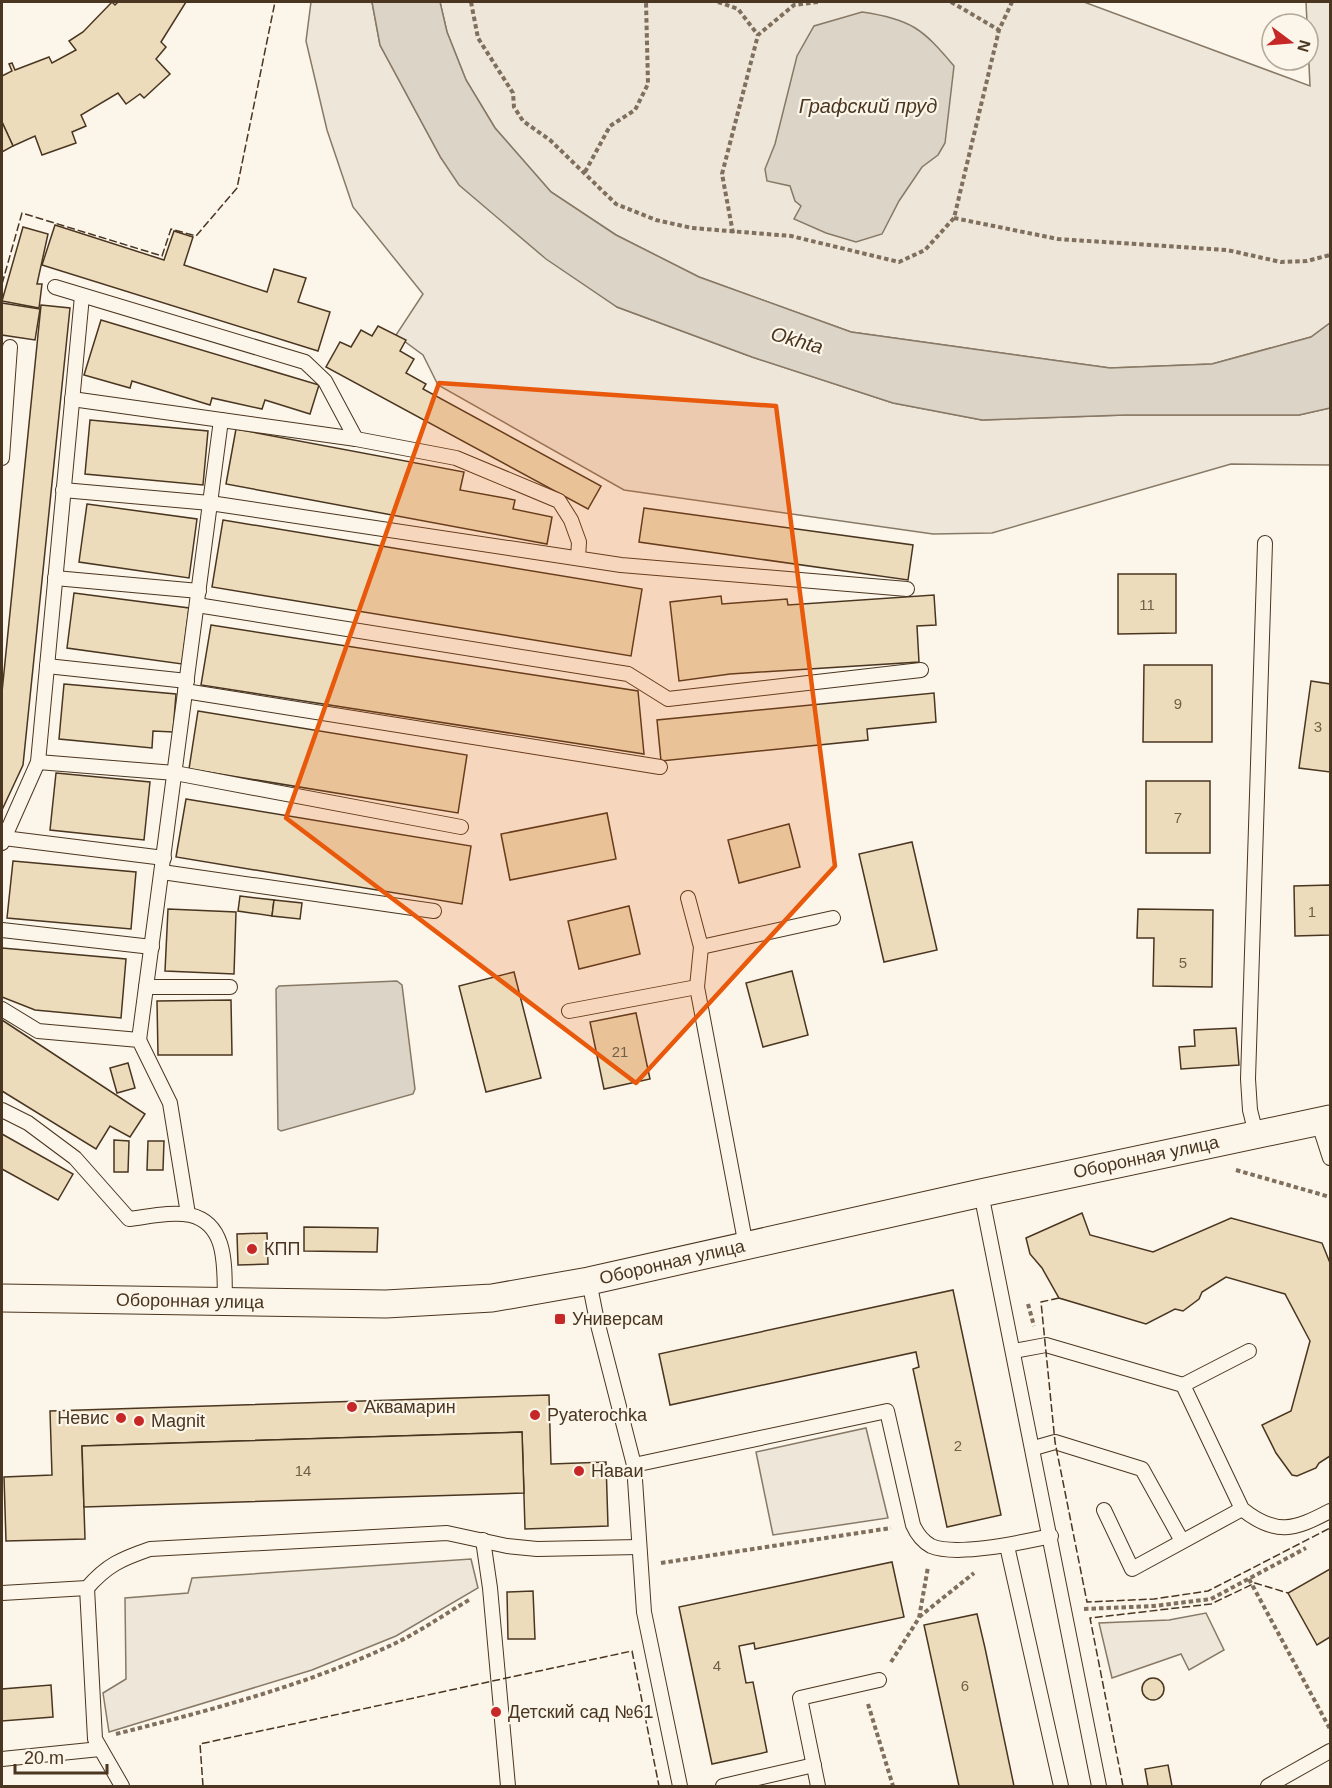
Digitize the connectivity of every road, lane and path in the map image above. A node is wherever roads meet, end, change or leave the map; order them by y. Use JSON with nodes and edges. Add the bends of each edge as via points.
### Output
{"nodes":[{"id":1,"x":471,"y":2,"type":"edge"},
{"id":2,"x":646,"y":2,"type":"edge"},
{"id":3,"x":718,"y":2,"type":"edge"},
{"id":4,"x":818,"y":2,"type":"edge"},
{"id":5,"x":951,"y":2,"type":"edge"},
{"id":6,"x":1012,"y":2,"type":"edge"},
{"id":7,"x":999,"y":30,"type":"junction"},
{"id":8,"x":758,"y":35,"type":"junction"},
{"id":9,"x":585,"y":172,"type":"junction"},
{"id":10,"x":954,"y":218,"type":"junction"},
{"id":11,"x":733,"y":233,"type":"junction"},
{"id":12,"x":1330,"y":255,"type":"edge"},
{"id":13,"x":55,"y":287,"type":"dead end"},
{"id":14,"x":82,"y":296,"type":"junction"},
{"id":15,"x":10,"y":347,"type":"dead end"},
{"id":16,"x":72,"y":399,"type":"junction"},
{"id":17,"x":221,"y":420,"type":"junction"},
{"id":18,"x":356,"y":439,"type":"junction"},
{"id":19,"x":2,"y":458,"type":"edge"},
{"id":20,"x":63,"y":490,"type":"junction"},
{"id":21,"x":210,"y":503,"type":"junction"},
{"id":22,"x":1265,"y":543,"type":"dead end"},
{"id":23,"x":578,"y":558,"type":"junction"},
{"id":24,"x":55,"y":578,"type":"junction"},
{"id":25,"x":907,"y":589,"type":"dead end"},
{"id":26,"x":198,"y":598,"type":"junction"},
{"id":27,"x":47,"y":666,"type":"junction"},
{"id":28,"x":921,"y":670,"type":"dead end"},
{"id":29,"x":186,"y":686,"type":"junction"},
{"id":30,"x":38,"y":762,"type":"junction"},
{"id":31,"x":660,"y":767,"type":"dead end"},
{"id":32,"x":175,"y":773,"type":"junction"},
{"id":33,"x":462,"y":827,"type":"dead end"},
{"id":34,"x":3,"y":840,"type":"edge"},
{"id":35,"x":163,"y":865,"type":"junction"},
{"id":36,"x":688,"y":898,"type":"dead end"},
{"id":37,"x":434,"y":911,"type":"dead end"},
{"id":38,"x":833,"y":918,"type":"dead end"},
{"id":39,"x":2,"y":930,"type":"edge"},
{"id":40,"x":152,"y":947,"type":"junction"},
{"id":41,"x":701,"y":947,"type":"junction"},
{"id":42,"x":146,"y":987,"type":"junction"},
{"id":43,"x":230,"y":987,"type":"dead end"},
{"id":44,"x":697,"y":987,"type":"junction"},
{"id":45,"x":2,"y":1009,"type":"edge"},
{"id":46,"x":569,"y":1011,"type":"dead end"},
{"id":47,"x":139,"y":1040,"type":"junction"},
{"id":48,"x":2,"y":1110,"type":"edge"},
{"id":49,"x":1324,"y":1120,"type":"edge"},
{"id":50,"x":1256,"y":1134,"type":"junction"},
{"id":51,"x":1330,"y":1158,"type":"edge"},
{"id":52,"x":1229,"y":1168,"type":"dead end"},
{"id":53,"x":981,"y":1193,"type":"junction"},
{"id":54,"x":1330,"y":1197,"type":"edge"},
{"id":55,"x":188,"y":1214,"type":"junction"},
{"id":56,"x":746,"y":1246,"type":"junction"},
{"id":57,"x":589,"y":1281,"type":"junction"},
{"id":58,"x":2,"y":1298,"type":"edge"},
{"id":59,"x":225,"y":1302,"type":"junction"},
{"id":60,"x":1014,"y":1351,"type":"junction"},
{"id":61,"x":1250,"y":1352,"type":"dead end"},
{"id":62,"x":1183,"y":1385,"type":"junction"},
{"id":63,"x":1034,"y":1448,"type":"junction"},
{"id":64,"x":634,"y":1465,"type":"junction"},
{"id":65,"x":1242,"y":1509,"type":"junction"},
{"id":66,"x":1104,"y":1510,"type":"dead end"},
{"id":67,"x":1330,"y":1511,"type":"edge"},
{"id":68,"x":913,"y":1525,"type":"junction"},
{"id":69,"x":1051,"y":1536,"type":"junction"},
{"id":70,"x":483,"y":1540,"type":"junction"},
{"id":71,"x":1182,"y":1541,"type":"junction"},
{"id":72,"x":932,"y":1546,"type":"junction"},
{"id":73,"x":1006,"y":1546,"type":"junction"},
{"id":74,"x":639,"y":1547,"type":"junction"},
{"id":75,"x":1308,"y":1547,"type":"dead end"},
{"id":76,"x":640,"y":1566,"type":"junction"},
{"id":77,"x":1249,"y":1579,"type":"junction"},
{"id":78,"x":87,"y":1588,"type":"junction"},
{"id":79,"x":490,"y":1588,"type":"junction"},
{"id":80,"x":2,"y":1593,"type":"edge"},
{"id":81,"x":1084,"y":1609,"type":"dead end"},
{"id":82,"x":919,"y":1618,"type":"junction"},
{"id":83,"x":879,"y":1680,"type":"joint"},
{"id":84,"x":862,"y":1684,"type":"junction"},
{"id":85,"x":1330,"y":1731,"type":"edge"},
{"id":86,"x":98,"y":1744,"type":"junction"},
{"id":87,"x":1330,"y":1751,"type":"edge"},
{"id":88,"x":2,"y":1759,"type":"edge"},
{"id":89,"x":814,"y":1765,"type":"junction"},
{"id":90,"x":122,"y":1786,"type":"edge"},
{"id":91,"x":508,"y":1786,"type":"edge"},
{"id":92,"x":680,"y":1786,"type":"edge"},
{"id":93,"x":723,"y":1786,"type":"edge"},
{"id":94,"x":818,"y":1786,"type":"edge"},
{"id":95,"x":893,"y":1786,"type":"edge"},
{"id":96,"x":1061,"y":1786,"type":"edge"},
{"id":97,"x":1099,"y":1786,"type":"edge"},
{"id":98,"x":1268,"y":1786,"type":"edge"}],
"edges":[{"from":1,"to":9,"type":"path","via":[[478,38],[513,93],[514,107],[523,121]]},
{"from":2,"to":9,"type":"path","via":[[648,84],[635,110],[610,126]]},
{"from":3,"to":8,"type":"path","via":[[738,9]]},
{"from":4,"to":8,"type":"path","via":[[794,6]]},
{"from":5,"to":7,"type":"path"},
{"from":6,"to":7,"type":"path"},
{"from":7,"to":10,"type":"path"},
{"from":8,"to":11,"type":"path","via":[[722,174]]},
{"from":9,"to":11,"type":"path","via":[[616,204],[656,220]]},
{"from":10,"to":11,"type":"path","via":[[925,250],[899,262],[791,237]]},
{"from":10,"to":12,"type":"path","via":[[1058,239],[1227,250],[1281,262]]},
{"from":13,"to":14,"type":"lane"},
{"from":14,"to":16,"type":"lane"},
{"from":14,"to":18,"type":"lane","via":[[305,362],[325,381]]},
{"from":15,"to":19,"type":"lane"},
{"from":16,"to":17,"type":"lane"},
{"from":16,"to":20,"type":"lane"},
{"from":17,"to":18,"type":"lane"},
{"from":17,"to":21,"type":"lane"},
{"from":18,"to":23,"type":"lane","via":[[456,458],[559,501],[579,542]]},
{"from":20,"to":21,"type":"lane"},
{"from":20,"to":24,"type":"lane"},
{"from":21,"to":23,"type":"lane"},
{"from":21,"to":26,"type":"lane"},
{"from":22,"to":50,"type":"lane","via":[[1248,1079]]},
{"from":23,"to":25,"type":"lane"},
{"from":24,"to":26,"type":"lane"},
{"from":24,"to":27,"type":"lane"},
{"from":26,"to":28,"type":"lane","via":[[628,674],[668,699]]},
{"from":26,"to":29,"type":"lane"},
{"from":27,"to":29,"type":"lane"},
{"from":27,"to":30,"type":"lane"},
{"from":29,"to":31,"type":"lane"},
{"from":29,"to":32,"type":"lane"},
{"from":30,"to":32,"type":"lane"},
{"from":30,"to":34,"type":"lane"},
{"from":32,"to":33,"type":"lane"},
{"from":32,"to":35,"type":"lane"},
{"from":34,"to":35,"type":"lane"},
{"from":35,"to":37,"type":"lane"},
{"from":35,"to":40,"type":"lane"},
{"from":36,"to":41,"type":"lane"},
{"from":38,"to":41,"type":"lane"},
{"from":39,"to":40,"type":"lane"},
{"from":40,"to":42,"type":"lane"},
{"from":41,"to":44,"type":"lane"},
{"from":42,"to":43,"type":"lane"},
{"from":42,"to":47,"type":"lane"},
{"from":44,"to":46,"type":"lane"},
{"from":44,"to":56,"type":"lane"},
{"from":45,"to":47,"type":"lane","via":[[38,1031]]},
{"from":47,"to":55,"type":"lane","via":[[170,1103]]},
{"from":48,"to":55,"type":"lane","via":[[28,1123],[75,1158],[129,1219]]},
{"from":49,"to":50,"type":"street","name":"Оборонная улица"},
{"from":49,"to":51,"type":"lane"},
{"from":50,"to":53,"type":"street","name":"Оборонная улица"},
{"from":52,"to":54,"type":"path"},
{"from":53,"to":56,"type":"street","name":"Оборонная улица"},
{"from":53,"to":60,"type":"lane"},
{"from":55,"to":59,"type":"lane","via":[[204,1220],[219,1235]]},
{"from":56,"to":57,"type":"street","name":"Оборонная улица"},
{"from":57,"to":59,"type":"street","name":"Оборонная улица","via":[[492,1298],[386,1304]]},
{"from":57,"to":64,"type":"lane"},
{"from":58,"to":59,"type":"street","name":"Оборонная улица"},
{"from":60,"to":62,"type":"lane","via":[[1046,1345]]},
{"from":60,"to":63,"type":"lane"},
{"from":61,"to":62,"type":"lane"},
{"from":62,"to":65,"type":"lane"},
{"from":63,"to":69,"type":"lane"},
{"from":63,"to":71,"type":"lane","via":[[1056,1442],[1142,1469]]},
{"from":64,"to":68,"type":"lane","via":[[887,1411]]},
{"from":64,"to":74,"type":"lane"},
{"from":65,"to":67,"type":"lane","via":[[1258,1522],[1281,1528],[1301,1526]]},
{"from":65,"to":71,"type":"lane"},
{"from":66,"to":71,"type":"lane","via":[[1132,1569]]},
{"from":68,"to":72,"type":"lane","via":[[918,1537]]},
{"from":68,"to":76,"type":"path"},
{"from":69,"to":73,"type":"lane"},
{"from":69,"to":97,"type":"lane"},
{"from":70,"to":74,"type":"lane","via":[[537,1549]]},
{"from":70,"to":78,"type":"lane","via":[[447,1533],[150,1549],[103,1569]]},
{"from":70,"to":79,"type":"lane"},
{"from":72,"to":73,"type":"lane"},
{"from":72,"to":82,"type":"path"},
{"from":73,"to":82,"type":"path"},
{"from":73,"to":96,"type":"lane"},
{"from":74,"to":76,"type":"lane"},
{"from":75,"to":77,"type":"path"},
{"from":76,"to":92,"type":"lane","via":[[644,1612]]},
{"from":77,"to":81,"type":"path","via":[[1211,1599]]},
{"from":77,"to":85,"type":"path"},
{"from":78,"to":80,"type":"lane"},
{"from":78,"to":86,"type":"lane"},
{"from":79,"to":86,"type":"path","via":[[398,1642],[299,1683]]},
{"from":79,"to":91,"type":"lane"},
{"from":82,"to":83,"type":"path"},
{"from":83,"to":84,"type":"lane"},
{"from":84,"to":89,"type":"lane","via":[[800,1698]]},
{"from":84,"to":95,"type":"path"},
{"from":86,"to":88,"type":"lane"},
{"from":86,"to":90,"type":"lane"},
{"from":87,"to":98,"type":"lane"},
{"from":89,"to":93,"type":"lane"},
{"from":89,"to":94,"type":"lane"}]}
